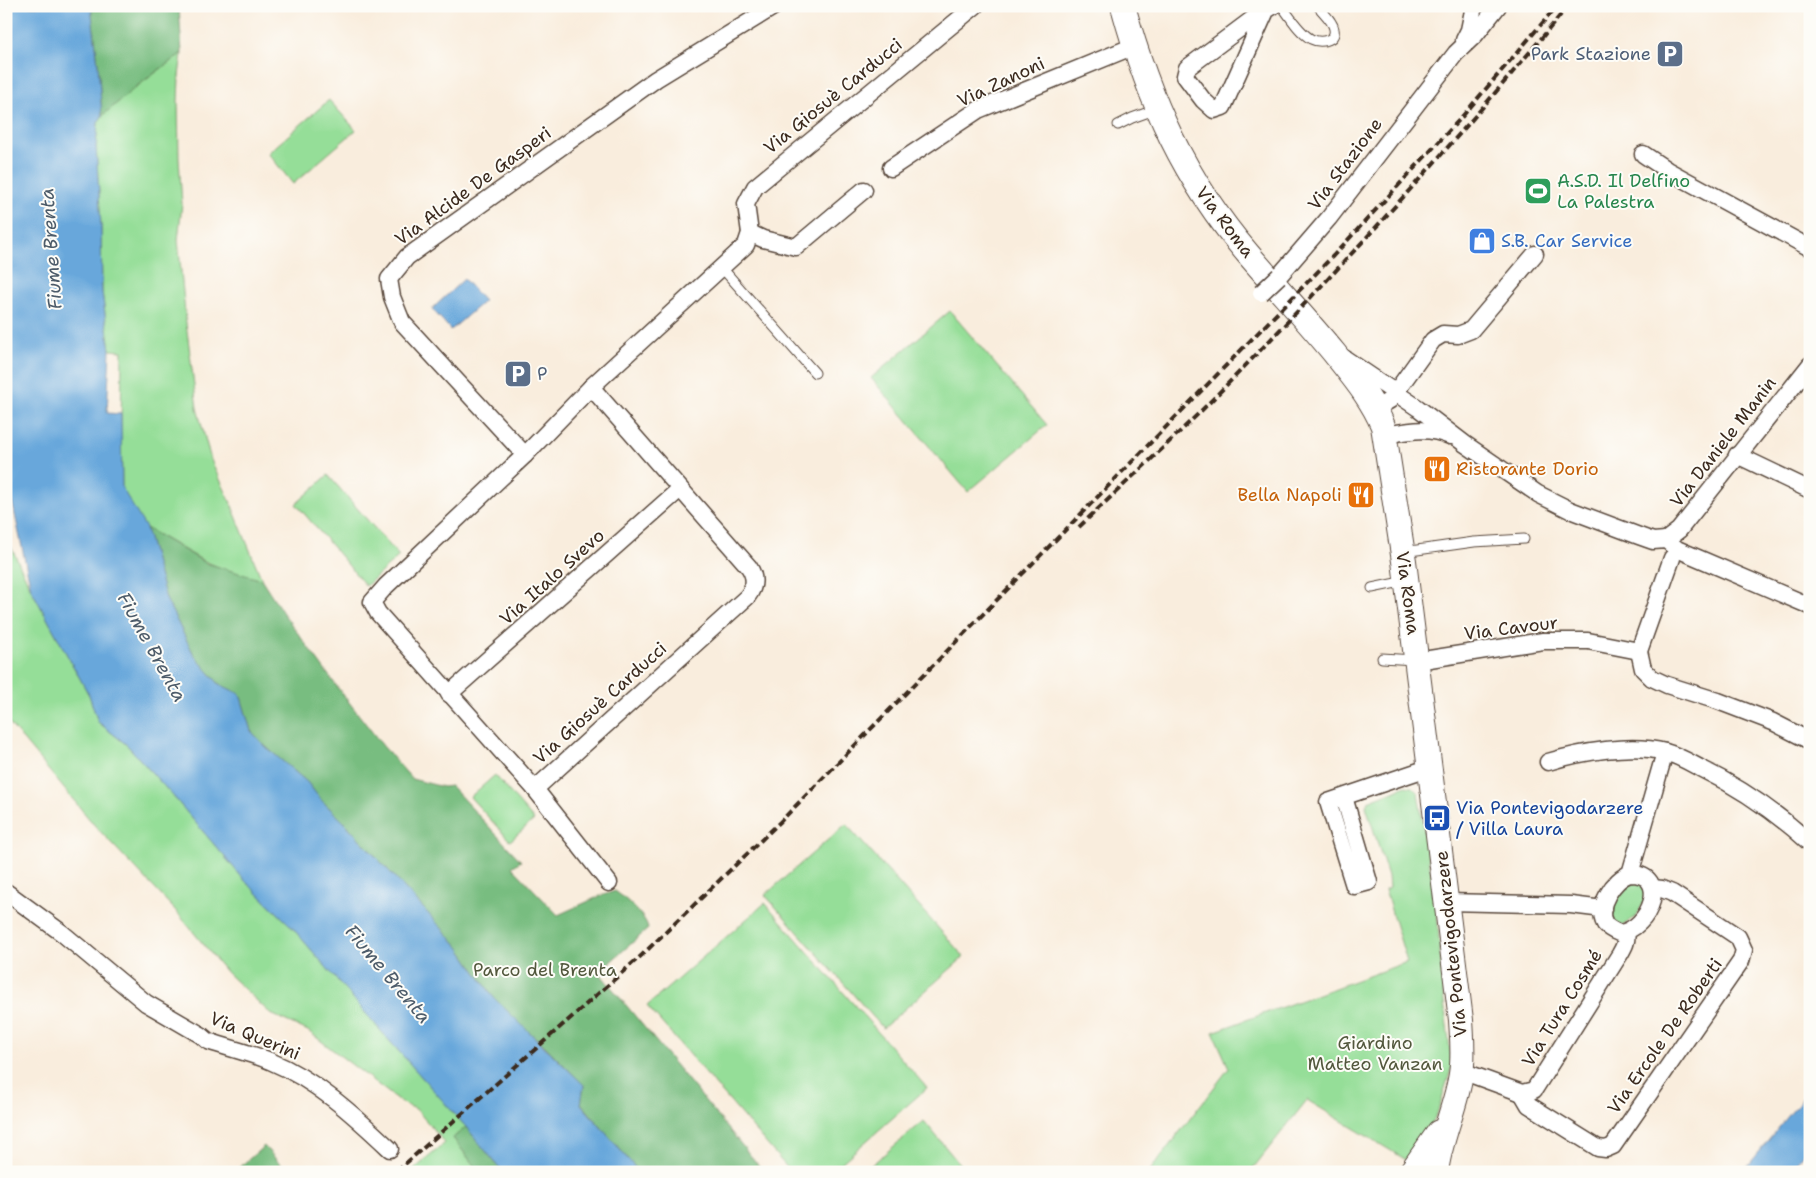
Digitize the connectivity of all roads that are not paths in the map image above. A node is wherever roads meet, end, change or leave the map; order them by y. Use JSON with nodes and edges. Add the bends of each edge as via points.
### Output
{"nodes":[{"id":1,"x":775,"y":6,"type":"edge"},
{"id":2,"x":975,"y":6,"type":"edge"},
{"id":3,"x":1123,"y":6,"type":"edge"},
{"id":4,"x":1282,"y":6,"type":"edge"},
{"id":5,"x":1318,"y":6,"type":"edge"},
{"id":6,"x":1474,"y":6,"type":"edge"},
{"id":7,"x":1498,"y":6,"type":"edge"},
{"id":8,"x":1269,"y":9,"type":"edge"},
{"id":9,"x":1134,"y":46,"type":"junction"},
{"id":10,"x":1456,"y":54,"type":"junction"},
{"id":11,"x":1158,"y":109,"type":"junction"},
{"id":12,"x":1118,"y":125,"type":"dead end"},
{"id":13,"x":1643,"y":154,"type":"dead end"},
{"id":14,"x":891,"y":168,"type":"dead end"},
{"id":15,"x":864,"y":190,"type":"dead end"},
{"id":16,"x":750,"y":233,"type":"junction"},
{"id":17,"x":1810,"y":248,"type":"edge"},
{"id":18,"x":1535,"y":254,"type":"dead end"},
{"id":19,"x":722,"y":268,"type":"junction"},
{"id":20,"x":1261,"y":293,"type":"dead end"},
{"id":21,"x":1332,"y":350,"type":"junction"},
{"id":22,"x":815,"y":373,"type":"dead end"},
{"id":23,"x":1807,"y":373,"type":"edge"},
{"id":24,"x":591,"y":387,"type":"junction"},
{"id":25,"x":1396,"y":392,"type":"junction"},
{"id":26,"x":1375,"y":409,"type":"junction"},
{"id":27,"x":1384,"y":435,"type":"junction"},
{"id":28,"x":1457,"y":438,"type":"junction"},
{"id":29,"x":525,"y":455,"type":"junction"},
{"id":30,"x":1738,"y":455,"type":"junction"},
{"id":31,"x":680,"y":489,"type":"junction"},
{"id":32,"x":1810,"y":490,"type":"edge"},
{"id":33,"x":1524,"y":539,"type":"dead end"},
{"id":34,"x":1666,"y":540,"type":"junction"},
{"id":35,"x":1402,"y":552,"type":"junction"},
{"id":36,"x":1672,"y":558,"type":"dead end"},
{"id":37,"x":1406,"y":581,"type":"junction"},
{"id":38,"x":1372,"y":588,"type":"dead end"},
{"id":39,"x":1809,"y":603,"type":"edge"},
{"id":40,"x":1639,"y":651,"type":"junction"},
{"id":41,"x":1382,"y":658,"type":"dead end"},
{"id":42,"x":1417,"y":661,"type":"junction"},
{"id":43,"x":449,"y":694,"type":"junction"},
{"id":44,"x":1810,"y":741,"type":"edge"},
{"id":45,"x":1665,"y":752,"type":"junction"},
{"id":46,"x":1429,"y":759,"type":"junction"},
{"id":47,"x":1548,"y":762,"type":"dead end"},
{"id":48,"x":535,"y":789,"type":"junction"},
{"id":49,"x":1344,"y":796,"type":"junction"},
{"id":50,"x":1810,"y":843,"type":"edge"},
{"id":51,"x":1630,"y":874,"type":"junction"},
{"id":52,"x":610,"y":884,"type":"dead end"},
{"id":53,"x":1653,"y":888,"type":"junction"},
{"id":54,"x":6,"y":892,"type":"edge"},
{"id":55,"x":1447,"y":902,"type":"junction"},
{"id":56,"x":1603,"y":909,"type":"junction"},
{"id":57,"x":1626,"y":933,"type":"junction"},
{"id":58,"x":1461,"y":1073,"type":"junction"},
{"id":59,"x":1522,"y":1093,"type":"junction"},
{"id":60,"x":1448,"y":1118,"type":"junction"},
{"id":61,"x":390,"y":1149,"type":"dead end"},
{"id":62,"x":1411,"y":1172,"type":"edge"},
{"id":63,"x":1436,"y":1172,"type":"edge"}],
"edges":[{"from":1,"to":29,"type":"street","name":"Via Alcide De Gasperi","via":[[656,79],[407,257],[389,279],[402,322]]},
{"from":2,"to":16,"type":"street","name":"Via Giosuè Carducci","via":[[755,187],[746,204]]},
{"from":3,"to":9,"type":"main road","name":"Via Roma"},
{"from":4,"to":5,"type":"lane","via":[[1306,36],[1320,42],[1327,41],[1334,28]]},
{"from":6,"to":10,"type":"street","name":"Via Stazione","via":[[1469,30]]},
{"from":7,"to":10,"type":"street","name":"Via Stazione"},
{"from":8,"to":8,"type":"street","via":[[1187,68],[1185,76],[1214,110],[1223,107]]},
{"from":9,"to":11,"type":"main road","name":"Via Roma"},
{"from":9,"to":14,"type":"street","name":"Via Zanoni","via":[[978,110]]},
{"from":10,"to":20,"type":"street","name":"Via Stazione","bridge":true,"via":[[1329,218]]},
{"from":11,"to":12,"type":"lane"},
{"from":11,"to":21,"type":"main road","name":"Via Roma","via":[[1185,165],[1216,214]]},
{"from":13,"to":17,"type":"street"},
{"from":15,"to":16,"type":"street","via":[[796,247]]},
{"from":16,"to":19,"type":"street","name":"Via Giosuè Carducci","via":[[746,245]]},
{"from":18,"to":25,"type":"street","via":[[1470,330],[1458,335],[1443,334],[1433,340]]},
{"from":19,"to":22,"type":"lane"},
{"from":19,"to":24,"type":"street","name":"Via Giosuè Carducci"},
{"from":21,"to":25,"type":"street"},
{"from":21,"to":26,"type":"main road","name":"Via Roma"},
{"from":23,"to":30,"type":"street","name":"Via Daniele Manin"},
{"from":24,"to":29,"type":"street","name":"Via Giosuè Carducci"},
{"from":24,"to":31,"type":"street","name":"Via Giosuè Carducci"},
{"from":25,"to":26,"type":"street"},
{"from":25,"to":28,"type":"street"},
{"from":26,"to":27,"type":"main road","name":"Via Roma"},
{"from":27,"to":28,"type":"street","via":[[1423,429]]},
{"from":27,"to":35,"type":"main road","name":"Via Roma"},
{"from":28,"to":34,"type":"street","via":[[1538,494],[1570,510],[1653,541]]},
{"from":29,"to":43,"type":"street","name":"Via Giosuè Carducci","via":[[372,602]]},
{"from":30,"to":32,"type":"street"},
{"from":30,"to":34,"type":"street","name":"Via Daniele Manin","via":[[1679,530]]},
{"from":31,"to":43,"type":"street","name":"Via Italo Svevo"},
{"from":31,"to":48,"type":"street","name":"Via Giosuè Carducci","via":[[749,567],[754,581],[751,592]]},
{"from":33,"to":35,"type":"lane"},
{"from":34,"to":39,"type":"street","via":[[1677,548]]},
{"from":35,"to":37,"type":"main road","name":"Via Roma"},
{"from":36,"to":40,"type":"street"},
{"from":37,"to":38,"type":"lane"},
{"from":37,"to":42,"type":"main road","name":"Via Roma"},
{"from":40,"to":42,"type":"street","name":"Via Cavour","via":[[1588,641],[1542,641]]},
{"from":40,"to":44,"type":"street","via":[[1643,670],[1652,678],[1773,722]]},
{"from":41,"to":42,"type":"lane"},
{"from":42,"to":46,"type":"main road","name":"Via Roma"},
{"from":43,"to":48,"type":"street","name":"Via Giosuè Carducci"},
{"from":45,"to":47,"type":"street","via":[[1640,748],[1574,754]]},
{"from":45,"to":50,"type":"street","via":[[1727,781],[1758,800]]},
{"from":45,"to":51,"type":"street"},
{"from":46,"to":49,"type":"street","via":[[1418,770]]},
{"from":46,"to":55,"type":"main road","name":"Via Pontevigodarzere"},
{"from":48,"to":52,"type":"street"},
{"from":49,"to":49,"type":"street","via":[[1328,802],[1354,886],[1369,882]]},
{"from":51,"to":53,"type":"street","via":[[1644,877]]},
{"from":51,"to":56,"type":"street","via":[[1618,881]]},
{"from":53,"to":57,"type":"street","via":[[1651,903],[1643,920]]},
{"from":53,"to":59,"type":"street","name":"Via Ercole De Roberti","via":[[1672,894],[1738,937],[1744,950],[1741,960],[1613,1146],[1598,1148],[1529,1105]]},
{"from":54,"to":61,"type":"street","name":"Via Querini","via":[[62,933],[146,1003],[208,1041],[270,1062],[308,1081]]},
{"from":55,"to":56,"type":"street","via":[[1571,904]]},
{"from":55,"to":58,"type":"main road","name":"Via Pontevigodarzere","via":[[1461,1020]]},
{"from":56,"to":57,"type":"street","via":[[1605,923],[1619,933]]},
{"from":57,"to":59,"type":"street","name":"Via Tura Cosmé","via":[[1626,944],[1534,1090]]},
{"from":58,"to":59,"type":"street","name":"Via Tura Cosmé"},
{"from":58,"to":60,"type":"main road","name":"Via Pontevigodarzere"},
{"from":60,"to":62,"type":"main road","name":"Via Pontevigodarzere"},
{"from":60,"to":63,"type":"main road","name":"Via Pontevigodarzere"}]}
